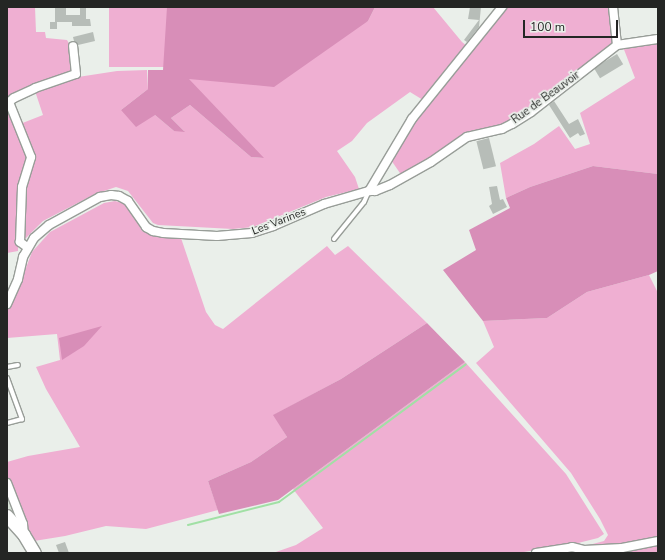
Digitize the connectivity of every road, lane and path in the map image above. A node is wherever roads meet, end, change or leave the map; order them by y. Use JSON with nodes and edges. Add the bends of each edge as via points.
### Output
{"nodes":[{"id":1,"x":502,"y":7,"type":"edge"},
{"id":2,"x":614,"y":7,"type":"edge"},
{"id":3,"x":658,"y":39,"type":"edge"},
{"id":4,"x":617,"y":45,"type":"junction"},
{"id":5,"x":73,"y":46,"type":"dead end"},
{"id":6,"x":369,"y":191,"type":"junction"},
{"id":7,"x":334,"y":239,"type":"dead end"},
{"id":8,"x":27,"y":247,"type":"junction"},
{"id":9,"x":7,"y":304,"type":"edge"},
{"id":10,"x":18,"y":365,"type":"dead end"},
{"id":11,"x":7,"y":367,"type":"edge"},
{"id":12,"x":7,"y":378,"type":"edge"},
{"id":13,"x":7,"y":423,"type":"edge"},
{"id":14,"x":7,"y":484,"type":"edge"},
{"id":15,"x":7,"y":516,"type":"edge"},
{"id":16,"x":24,"y":535,"type":"junction"},
{"id":17,"x":658,"y":540,"type":"edge"},
{"id":18,"x":35,"y":553,"type":"edge"},
{"id":19,"x":536,"y":553,"type":"edge"}],
"edges":[{"from":1,"to":6,"type":"street","via":[[412,119]]},
{"from":2,"to":4,"type":"street"},
{"from":3,"to":4,"type":"street","name":"Rue de Beauvoir"},
{"from":4,"to":6,"type":"street","name":"Rue de Beauvoir","via":[[512,124],[502,129],[467,137],[404,177],[375,191]]},
{"from":5,"to":8,"type":"street","via":[[76,74],[35,88],[9,102],[31,158],[22,187],[20,242]]},
{"from":6,"to":7,"type":"lane","via":[[364,202]]},
{"from":6,"to":8,"type":"street","name":"Les Varines","via":[[324,204],[252,233],[217,236],[153,231],[146,227],[128,201],[111,195],[100,197],[49,225],[41,230]]},
{"from":8,"to":9,"type":"street","name":"Les Varines","via":[[18,279]]},
{"from":10,"to":11,"type":"lane"},
{"from":12,"to":13,"type":"lane","via":[[22,419]]},
{"from":14,"to":16,"type":"street","via":[[23,524]]},
{"from":15,"to":16,"type":"main road"},
{"from":16,"to":18,"type":"main road"},
{"from":17,"to":19,"type":"street","via":[[622,548],[584,550],[572,547]]}]}
